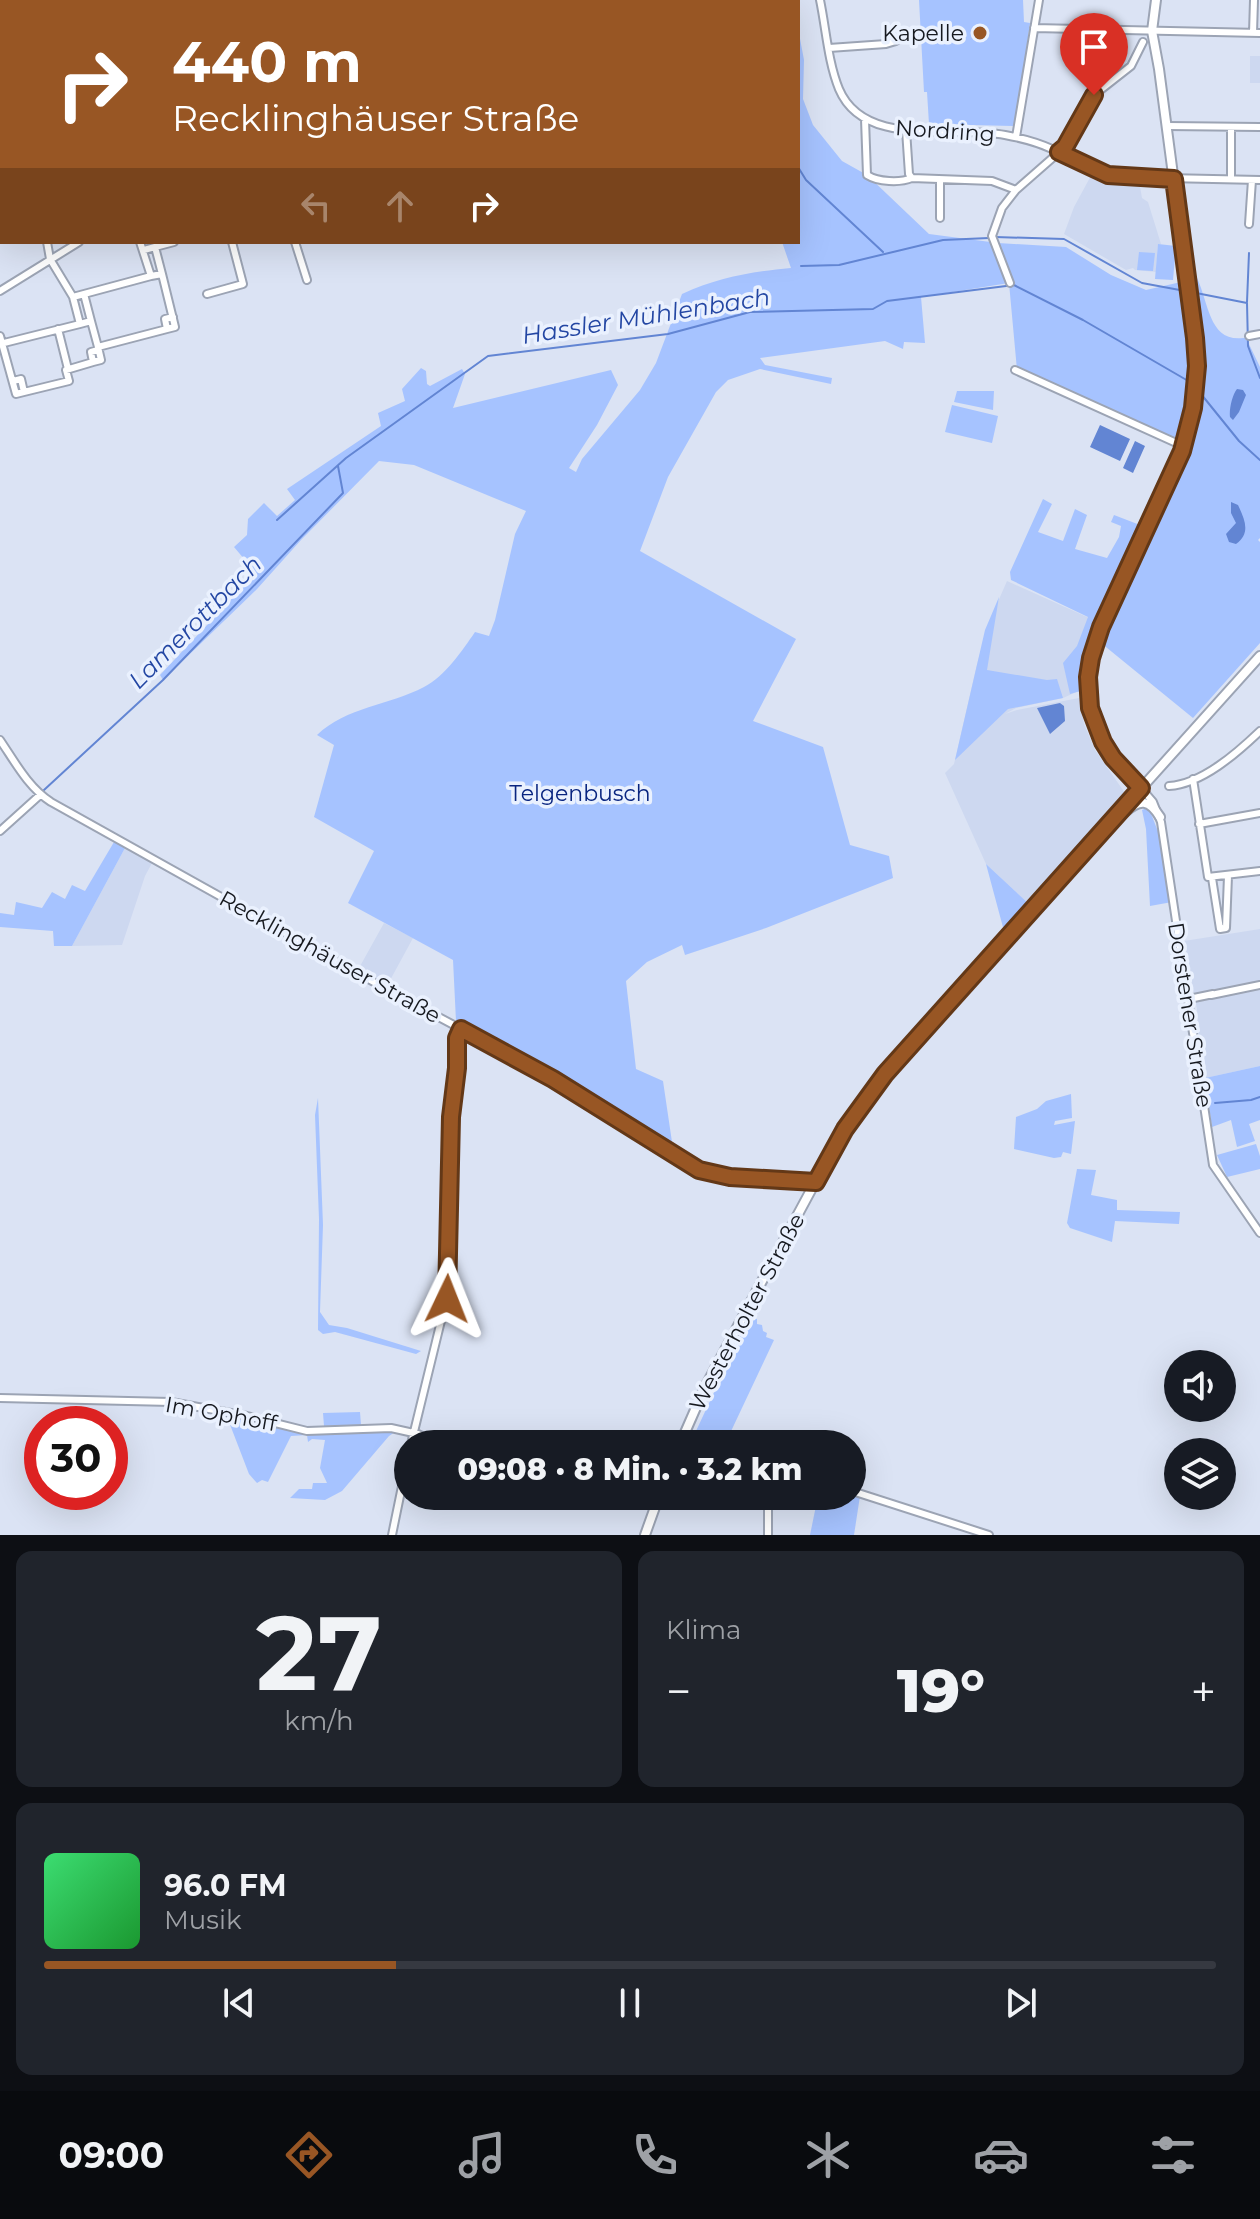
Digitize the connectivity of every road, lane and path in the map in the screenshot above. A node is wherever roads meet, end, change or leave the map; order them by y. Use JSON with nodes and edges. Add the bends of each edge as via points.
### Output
{"nodes":[{"id":1,"x":820,"y":0,"type":"edge"},
{"id":2,"x":1039,"y":0,"type":"edge"},
{"id":3,"x":1156,"y":0,"type":"edge"},
{"id":4,"x":1254,"y":0,"type":"edge"},
{"id":5,"x":1034,"y":28,"type":"junction"},
{"id":6,"x":1152,"y":31,"type":"junction"},
{"id":7,"x":1257,"y":33,"type":"edge"},
{"id":8,"x":896,"y":41,"type":"dead end"},
{"id":9,"x":1143,"y":42,"type":"dead end"},
{"id":10,"x":829,"y":48,"type":"junction"},
{"id":11,"x":865,"y":119,"type":"junction"},
{"id":12,"x":1167,"y":126,"type":"junction"},
{"id":13,"x":1231,"y":127,"type":"junction"},
{"id":14,"x":1260,"y":127,"type":"edge"},
{"id":15,"x":906,"y":130,"type":"junction"},
{"id":16,"x":1016,"y":137,"type":"junction"},
{"id":17,"x":1059,"y":152,"type":"junction"},
{"id":18,"x":912,"y":178,"type":"junction"},
{"id":19,"x":1174,"y":179,"type":"junction"},
{"id":20,"x":1231,"y":179,"type":"junction"},
{"id":21,"x":940,"y":180,"type":"junction"},
{"id":22,"x":1256,"y":180,"type":"edge"},
{"id":23,"x":1016,"y":190,"type":"junction"},
{"id":24,"x":940,"y":218,"type":"dead end"},
{"id":25,"x":1249,"y":224,"type":"dead end"},
{"id":26,"x":47,"y":244,"type":"edge"},
{"id":27,"x":76,"y":244,"type":"edge"},
{"id":28,"x":141,"y":244,"type":"edge"},
{"id":29,"x":166,"y":244,"type":"edge"},
{"id":30,"x":233,"y":244,"type":"edge"},
{"id":31,"x":296,"y":244,"type":"edge"},
{"id":32,"x":155,"y":247,"type":"junction"},
{"id":33,"x":144,"y":250,"type":"junction"},
{"id":34,"x":50,"y":259,"type":"junction"},
{"id":35,"x":162,"y":274,"type":"junction"},
{"id":36,"x":151,"y":276,"type":"junction"},
{"id":37,"x":307,"y":280,"type":"dead end"},
{"id":38,"x":1010,"y":283,"type":"dead end"},
{"id":39,"x":0,"y":291,"type":"edge"},
{"id":40,"x":84,"y":294,"type":"junction"},
{"id":41,"x":207,"y":294,"type":"dead end"},
{"id":42,"x":73,"y":297,"type":"junction"},
{"id":43,"x":91,"y":321,"type":"junction"},
{"id":44,"x":80,"y":324,"type":"junction"},
{"id":45,"x":58,"y":329,"type":"junction"},
{"id":46,"x":1260,"y":334,"type":"edge"},
{"id":47,"x":1249,"y":336,"type":"dead end"},
{"id":48,"x":2,"y":340,"type":"edge"},
{"id":49,"x":98,"y":348,"type":"junction"},
{"id":50,"x":68,"y":369,"type":"junction"},
{"id":51,"x":1015,"y":370,"type":"dead end"},
{"id":52,"x":1183,"y":446,"type":"junction"},
{"id":53,"x":1260,"y":656,"type":"edge"},
{"id":54,"x":1260,"y":731,"type":"edge"},
{"id":55,"x":0,"y":740,"type":"edge"},
{"id":56,"x":1172,"y":753,"type":"junction"},
{"id":57,"x":1113,"y":758,"type":"junction"},
{"id":58,"x":1193,"y":779,"type":"junction"},
{"id":59,"x":1169,"y":786,"type":"dead end"},
{"id":60,"x":1141,"y":788,"type":"junction"},
{"id":61,"x":40,"y":795,"type":"junction"},
{"id":62,"x":1260,"y":813,"type":"edge"},
{"id":63,"x":1160,"y":817,"type":"junction"},
{"id":64,"x":1111,"y":822,"type":"junction"},
{"id":65,"x":1199,"y":824,"type":"junction"},
{"id":66,"x":0,"y":831,"type":"edge"},
{"id":67,"x":1260,"y":871,"type":"edge"},
{"id":68,"x":1228,"y":876,"type":"junction"},
{"id":69,"x":1210,"y":878,"type":"junction"},
{"id":70,"x":1260,"y":985,"type":"edge"},
{"id":71,"x":1189,"y":999,"type":"junction"},
{"id":72,"x":461,"y":1029,"type":"junction"},
{"id":73,"x":816,"y":1182,"type":"junction"},
{"id":74,"x":1260,"y":1233,"type":"edge"},
{"id":75,"x":0,"y":1398,"type":"edge"},
{"id":76,"x":400,"y":1430,"type":"edge"},
{"id":77,"x":414,"y":1430,"type":"edge"},
{"id":78,"x":686,"y":1430,"type":"edge"},
{"id":79,"x":866,"y":1495,"type":"edge"},
{"id":80,"x":397,"y":1510,"type":"edge"},
{"id":81,"x":654,"y":1510,"type":"edge"},
{"id":82,"x":768,"y":1510,"type":"edge"},
{"id":83,"x":392,"y":1535,"type":"edge"},
{"id":84,"x":645,"y":1535,"type":"edge"},
{"id":85,"x":768,"y":1535,"type":"edge"},
{"id":86,"x":989,"y":1535,"type":"edge"}],
"edges":[{"from":1,"to":10,"type":"street","name":"Nordring"},
{"from":2,"to":5,"type":"street"},
{"from":3,"to":6,"type":"main road"},
{"from":4,"to":7,"type":"street"},
{"from":5,"to":6,"type":"street"},
{"from":5,"to":16,"type":"street"},
{"from":6,"to":7,"type":"street"},
{"from":6,"to":12,"type":"main road"},
{"from":8,"to":10,"type":"street"},
{"from":9,"to":17,"type":"street","via":[[1131,66],[1094,95]]},
{"from":10,"to":11,"type":"street","name":"Nordring","via":[[842,95]]},
{"from":11,"to":15,"type":"street","name":"Nordring","via":[[883,128]]},
{"from":11,"to":18,"type":"street","via":[[867,175]]},
{"from":12,"to":13,"type":"street"},
{"from":12,"to":19,"type":"main road"},
{"from":13,"to":14,"type":"street"},
{"from":13,"to":20,"type":"street"},
{"from":15,"to":16,"type":"street","name":"Nordring"},
{"from":15,"to":18,"type":"street"},
{"from":16,"to":17,"type":"street","name":"Nordring"},
{"from":17,"to":19,"type":"street","name":"Nordring","via":[[1108,175]]},
{"from":17,"to":23,"type":"street"},
{"from":18,"to":21,"type":"street"},
{"from":19,"to":20,"type":"street","name":"Nordring"},
{"from":19,"to":52,"type":"main road","via":[[1197,373]]},
{"from":20,"to":22,"type":"street","name":"Nordring"},
{"from":21,"to":23,"type":"street","via":[[992,181]]},
{"from":21,"to":24,"type":"street"},
{"from":22,"to":25,"type":"street"},
{"from":23,"to":38,"type":"street","via":[[1002,208],[992,239]]},
{"from":26,"to":34,"type":"street"},
{"from":27,"to":34,"type":"street"},
{"from":28,"to":33,"type":"street"},
{"from":29,"to":32,"type":"street"},
{"from":30,"to":41,"type":"street","via":[[243,284]]},
{"from":31,"to":37,"type":"street"},
{"from":32,"to":33,"type":"street"},
{"from":32,"to":35,"type":"street"},
{"from":33,"to":36,"type":"street"},
{"from":34,"to":39,"type":"street"},
{"from":34,"to":42,"type":"street"},
{"from":35,"to":36,"type":"street"},
{"from":35,"to":49,"type":"street","via":[[175,327]]},
{"from":36,"to":40,"type":"street"},
{"from":40,"to":42,"type":"street"},
{"from":40,"to":43,"type":"street"},
{"from":42,"to":44,"type":"street"},
{"from":43,"to":44,"type":"street"},
{"from":43,"to":49,"type":"street"},
{"from":44,"to":45,"type":"street"},
{"from":45,"to":48,"type":"street"},
{"from":45,"to":50,"type":"street"},
{"from":46,"to":47,"type":"street"},
{"from":48,"to":50,"type":"street","via":[[13,381],[21,379],[24,392],[69,381]]},
{"from":49,"to":50,"type":"street","via":[[101,360]]},
{"from":51,"to":52,"type":"street"},
{"from":52,"to":57,"type":"main road","via":[[1091,658],[1090,708]]},
{"from":53,"to":56,"type":"main road"},
{"from":54,"to":58,"type":"street"},
{"from":55,"to":61,"type":"street","name":"Recklinghäuser Straße"},
{"from":56,"to":57,"type":"main road","via":[[1141,775],[1133,775]]},
{"from":56,"to":60,"type":"main road","name":"Westerholter Straße"},
{"from":57,"to":60,"type":"main road"},
{"from":58,"to":59,"type":"street"},
{"from":58,"to":65,"type":"street"},
{"from":60,"to":63,"type":"street","name":"Dorstener Straße"},
{"from":60,"to":64,"type":"main road","name":"Westerholter Straße"},
{"from":61,"to":66,"type":"street"},
{"from":61,"to":72,"type":"street","name":"Recklinghäuser Straße"},
{"from":62,"to":65,"type":"street"},
{"from":63,"to":64,"type":"main road","via":[[1154,807],[1140,802]]},
{"from":63,"to":71,"type":"street","name":"Dorstener Straße"},
{"from":64,"to":73,"type":"main road","name":"Westerholter Straße","via":[[885,1074],[845,1129]]},
{"from":65,"to":69,"type":"street"},
{"from":67,"to":68,"type":"street"},
{"from":68,"to":69,"type":"street"},
{"from":68,"to":69,"type":"street","via":[[1226,928],[1220,929]]},
{"from":70,"to":71,"type":"street"},
{"from":71,"to":74,"type":"street","name":"Dorstener Straße","via":[[1213,1165]]},
{"from":72,"to":73,"type":"street","name":"Recklinghäuser Straße","via":[[699,1170]]},
{"from":72,"to":77,"type":"street","via":[[451,1117],[447,1299]]},
{"from":73,"to":78,"type":"main road","name":"Westerholter Straße"},
{"from":75,"to":76,"type":"street","name":"Im Ophoff","via":[[171,1402],[307,1431]]},
{"from":79,"to":86,"type":"street"},
{"from":80,"to":83,"type":"street"},
{"from":81,"to":84,"type":"main road"},
{"from":82,"to":85,"type":"street"}]}
